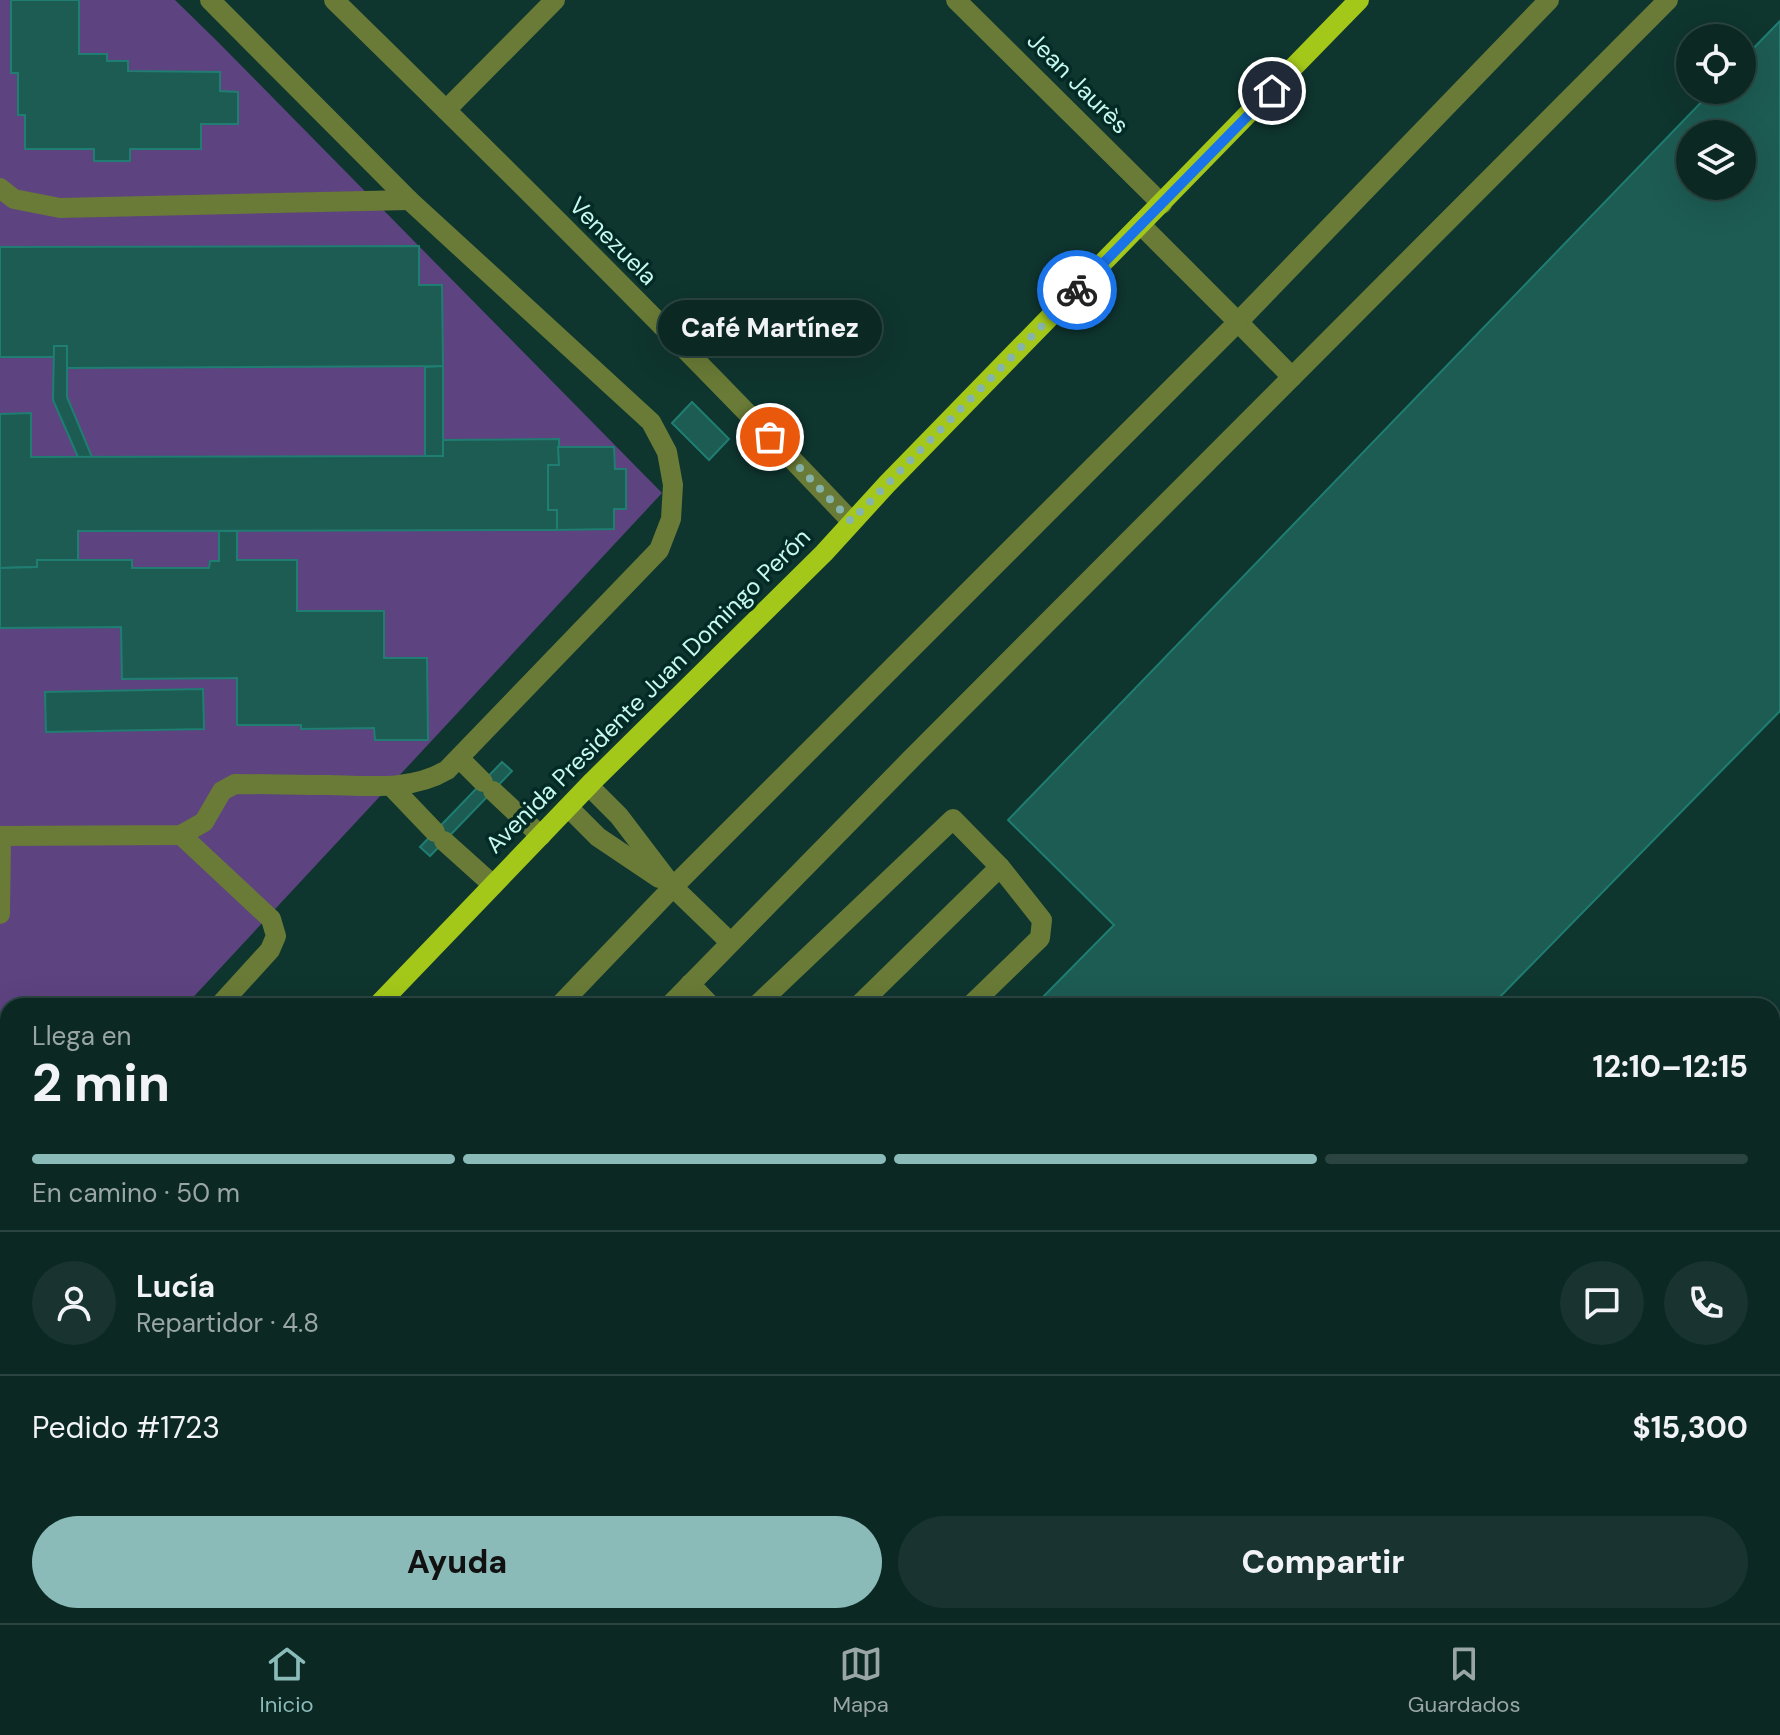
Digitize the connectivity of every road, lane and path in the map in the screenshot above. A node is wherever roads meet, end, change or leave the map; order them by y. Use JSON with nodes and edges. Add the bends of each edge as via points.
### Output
{"nodes":[{"id":1,"x":210,"y":0,"type":"edge"},
{"id":2,"x":334,"y":0,"type":"edge"},
{"id":3,"x":555,"y":0,"type":"edge"},
{"id":4,"x":956,"y":0,"type":"edge"},
{"id":5,"x":1359,"y":0,"type":"edge"},
{"id":6,"x":1549,"y":0,"type":"edge"},
{"id":7,"x":1668,"y":0,"type":"edge"},
{"id":8,"x":446,"y":110,"type":"junction"},
{"id":9,"x":0,"y":188,"type":"edge"},
{"id":10,"x":409,"y":200,"type":"junction"},
{"id":11,"x":1162,"y":204,"type":"junction"},
{"id":12,"x":1141,"y":225,"type":"junction"},
{"id":13,"x":1238,"y":322,"type":"junction"},
{"id":14,"x":1292,"y":377,"type":"junction"},
{"id":15,"x":851,"y":521,"type":"junction"},
{"id":16,"x":459,"y":758,"type":"junction"},
{"id":17,"x":391,"y":786,"type":"junction"},
{"id":18,"x":589,"y":786,"type":"junction"},
{"id":19,"x":569,"y":808,"type":"junction"},
{"id":20,"x":181,"y":835,"type":"junction"},
{"id":21,"x":541,"y":836,"type":"junction"},
{"id":22,"x":1000,"y":867,"type":"junction"},
{"id":23,"x":493,"y":885,"type":"junction"},
{"id":24,"x":673,"y":887,"type":"junction"},
{"id":25,"x":0,"y":914,"type":"edge"},
{"id":26,"x":730,"y":942,"type":"junction"},
{"id":27,"x":690,"y":984,"type":"junction"},
{"id":28,"x":226,"y":998,"type":"edge"},
{"id":29,"x":385,"y":998,"type":"edge"},
{"id":30,"x":567,"y":998,"type":"edge"},
{"id":31,"x":677,"y":998,"type":"edge"},
{"id":32,"x":703,"y":998,"type":"edge"},
{"id":33,"x":764,"y":998,"type":"edge"},
{"id":34,"x":866,"y":998,"type":"edge"},
{"id":35,"x":978,"y":998,"type":"edge"}],
"edges":[{"from":1,"to":10,"type":"street"},
{"from":2,"to":8,"type":"street","name":"Venezuela"},
{"from":3,"to":8,"type":"street"},
{"from":4,"to":11,"type":"street","name":"Jean Jaurès"},
{"from":5,"to":11,"type":"main road","name":"Avenida Presidente Juan Domingo Perón"},
{"from":6,"to":13,"type":"street"},
{"from":7,"to":14,"type":"street"},
{"from":8,"to":15,"type":"street","name":"Venezuela"},
{"from":9,"to":10,"type":"street","via":[[14,199],[60,208]]},
{"from":10,"to":16,"type":"street","via":[[651,422],[667,452],[673,485],[671,519],[659,550]]},
{"from":11,"to":12,"type":"main road","name":"Avenida Presidente Juan Domingo Perón"},
{"from":12,"to":13,"type":"street"},
{"from":12,"to":15,"type":"main road","name":"Avenida Presidente Juan Domingo Perón"},
{"from":13,"to":14,"type":"street"},
{"from":13,"to":24,"type":"street"},
{"from":14,"to":26,"type":"street"},
{"from":15,"to":18,"type":"main road","name":"Avenida Presidente Juan Domingo Perón"},
{"from":16,"to":17,"type":"street","via":[[434,778]]},
{"from":16,"to":21,"type":"street"},
{"from":17,"to":20,"type":"street","via":[[235,784],[222,791],[204,822]]},
{"from":17,"to":23,"type":"street"},
{"from":18,"to":19,"type":"main road","name":"Avenida Presidente Juan Domingo Perón"},
{"from":18,"to":24,"type":"street"},
{"from":19,"to":21,"type":"main road","name":"Avenida Presidente Juan Domingo Perón"},
{"from":19,"to":24,"type":"street","via":[[598,837]]},
{"from":20,"to":25,"type":"street","via":[[1,836]]},
{"from":20,"to":28,"type":"street","via":[[271,919],[276,936],[270,950]]},
{"from":21,"to":23,"type":"main road","name":"Avenida Presidente Juan Domingo Perón"},
{"from":22,"to":33,"type":"street","via":[[953,819]]},
{"from":22,"to":34,"type":"street"},
{"from":22,"to":35,"type":"street","via":[[1042,920],[1040,938]]},
{"from":23,"to":29,"type":"main road","name":"Avenida Presidente Juan Domingo Perón"},
{"from":24,"to":26,"type":"street"},
{"from":24,"to":30,"type":"street"},
{"from":26,"to":27,"type":"street"},
{"from":27,"to":31,"type":"street"},
{"from":27,"to":32,"type":"street"}]}
